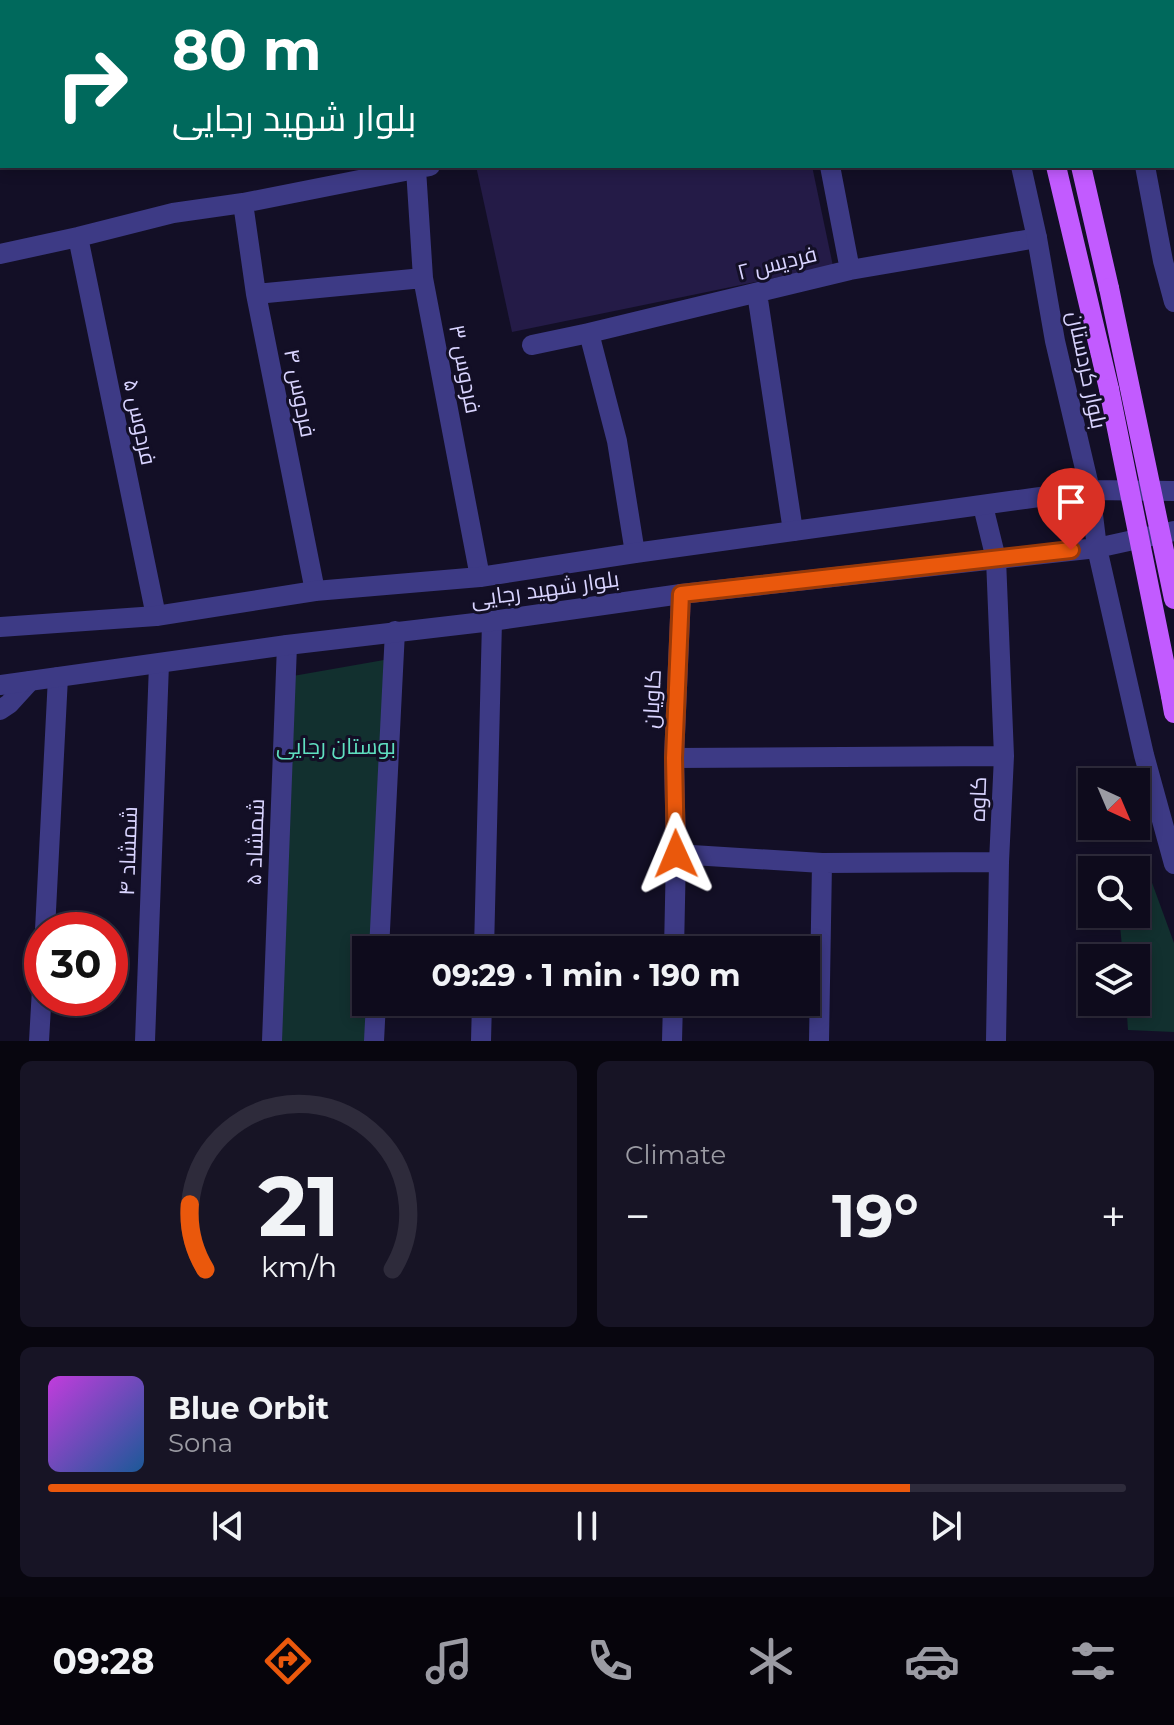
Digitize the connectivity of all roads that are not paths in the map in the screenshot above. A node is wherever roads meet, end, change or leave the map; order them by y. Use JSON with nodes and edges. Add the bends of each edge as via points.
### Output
{"nodes":[{"id":1,"x":423,"y":168,"type":"edge"},
{"id":2,"x":830,"y":168,"type":"edge"},
{"id":3,"x":1021,"y":168,"type":"edge"},
{"id":4,"x":1056,"y":168,"type":"edge"},
{"id":5,"x":1081,"y":168,"type":"edge"},
{"id":6,"x":1146,"y":168,"type":"edge"},
{"id":7,"x":243,"y":203,"type":"junction"},
{"id":8,"x":78,"y":237,"type":"junction"},
{"id":9,"x":1037,"y":238,"type":"junction"},
{"id":10,"x":0,"y":254,"type":"edge"},
{"id":11,"x":1168,"y":258,"type":"edge"},
{"id":12,"x":850,"y":270,"type":"junction"},
{"id":13,"x":423,"y":278,"type":"junction"},
{"id":14,"x":757,"y":293,"type":"junction"},
{"id":15,"x":256,"y":294,"type":"junction"},
{"id":16,"x":1174,"y":302,"type":"edge"},
{"id":17,"x":589,"y":333,"type":"junction"},
{"id":18,"x":532,"y":345,"type":"dead end"},
{"id":19,"x":1090,"y":490,"type":"junction"},
{"id":20,"x":1174,"y":491,"type":"edge"},
{"id":21,"x":983,"y":506,"type":"junction"},
{"id":22,"x":793,"y":531,"type":"junction"},
{"id":23,"x":1174,"y":531,"type":"edge"},
{"id":24,"x":1097,"y":548,"type":"junction"},
{"id":25,"x":635,"y":553,"type":"junction"},
{"id":26,"x":996,"y":559,"type":"junction"},
{"id":27,"x":480,"y":577,"type":"junction"},
{"id":28,"x":315,"y":591,"type":"junction"},
{"id":29,"x":681,"y":594,"type":"junction"},
{"id":30,"x":1174,"y":599,"type":"edge"},
{"id":31,"x":156,"y":616,"type":"junction"},
{"id":32,"x":492,"y":621,"type":"junction"},
{"id":33,"x":0,"y":627,"type":"edge"},
{"id":34,"x":395,"y":631,"type":"junction"},
{"id":35,"x":287,"y":645,"type":"junction"},
{"id":36,"x":159,"y":664,"type":"junction"},
{"id":37,"x":58,"y":677,"type":"junction"},
{"id":38,"x":30,"y":681,"type":"junction"},
{"id":39,"x":0,"y":685,"type":"edge"},
{"id":40,"x":1172,"y":704,"type":"edge"},
{"id":41,"x":0,"y":710,"type":"edge"},
{"id":42,"x":1004,"y":756,"type":"junction"},
{"id":43,"x":674,"y":758,"type":"junction"},
{"id":44,"x":676,"y":854,"type":"junction"},
{"id":45,"x":999,"y":862,"type":"junction"},
{"id":46,"x":822,"y":863,"type":"junction"},
{"id":47,"x":1174,"y":864,"type":"edge"},
{"id":48,"x":46,"y":912,"type":"edge"},
{"id":49,"x":380,"y":936,"type":"edge"},
{"id":50,"x":484,"y":936,"type":"edge"},
{"id":51,"x":674,"y":936,"type":"edge"},
{"id":52,"x":816,"y":936,"type":"edge"},
{"id":53,"x":40,"y":1016,"type":"edge"},
{"id":54,"x":375,"y":1016,"type":"edge"},
{"id":55,"x":482,"y":1016,"type":"edge"},
{"id":56,"x":673,"y":1016,"type":"edge"},
{"id":57,"x":816,"y":1016,"type":"edge"},
{"id":58,"x":39,"y":1041,"type":"edge"},
{"id":59,"x":145,"y":1041,"type":"edge"},
{"id":60,"x":272,"y":1041,"type":"edge"},
{"id":61,"x":374,"y":1041,"type":"edge"},
{"id":62,"x":481,"y":1041,"type":"edge"},
{"id":63,"x":672,"y":1041,"type":"edge"},
{"id":64,"x":819,"y":1041,"type":"edge"},
{"id":65,"x":996,"y":1041,"type":"edge"}],
"edges":[{"from":1,"to":7,"type":"street"},
{"from":1,"to":13,"type":"street","name":"فردوس ۳"},
{"from":2,"to":12,"type":"street"},
{"from":3,"to":9,"type":"street","name":"بلوار کردستان"},
{"from":4,"to":40,"type":"main road","bridge":true,"via":[[1109,389]]},
{"from":5,"to":30,"type":"main road","bridge":true},
{"from":6,"to":11,"type":"street"},
{"from":7,"to":8,"type":"street","via":[[173,213]]},
{"from":7,"to":15,"type":"street","name":"فردوس ۴"},
{"from":8,"to":10,"type":"street"},
{"from":8,"to":31,"type":"street","name":"فردوس ۵"},
{"from":9,"to":12,"type":"street","name":"فردیس ۲"},
{"from":9,"to":19,"type":"street","name":"بلوار کردستان"},
{"from":11,"to":16,"type":"street"},
{"from":12,"to":14,"type":"street","name":"فردیس ۲"},
{"from":13,"to":15,"type":"street"},
{"from":13,"to":27,"type":"street","name":"فردوس ۳"},
{"from":14,"to":17,"type":"street","name":"فردیس ۲"},
{"from":14,"to":22,"type":"street"},
{"from":15,"to":28,"type":"street","name":"فردوس ۴"},
{"from":17,"to":18,"type":"street","name":"فردیس ۲"},
{"from":17,"to":25,"type":"street","via":[[617,441]]},
{"from":19,"to":20,"type":"street","name":"بلوار شهید رجایی"},
{"from":19,"to":21,"type":"street","name":"بلوار شهید رجایی"},
{"from":19,"to":24,"type":"street","name":"بلوار کردستان"},
{"from":21,"to":22,"type":"street","name":"بلوار شهید رجایی"},
{"from":21,"to":26,"type":"street","name":"کاوه"},
{"from":22,"to":25,"type":"street","name":"بلوار شهید رجایی"},
{"from":23,"to":24,"type":"street","name":"بلوار شهید رجایی"},
{"from":24,"to":26,"type":"street","name":"بلوار شهید رجایی"},
{"from":24,"to":47,"type":"street","name":"بلوار کردستان"},
{"from":25,"to":27,"type":"street","name":"بلوار شهید رجایی"},
{"from":26,"to":29,"type":"street","name":"بلوار شهید رجایی"},
{"from":26,"to":42,"type":"street","name":"کاوه"},
{"from":27,"to":28,"type":"street","name":"بلوار شهید رجایی"},
{"from":28,"to":31,"type":"street","name":"بلوار شهید رجایی"},
{"from":29,"to":32,"type":"street","name":"بلوار شهید رجایی"},
{"from":29,"to":43,"type":"street","name":"کاویان"},
{"from":31,"to":33,"type":"street","name":"بلوار شهید رجایی"},
{"from":32,"to":34,"type":"street","name":"بلوار شهید رجایی"},
{"from":32,"to":50,"type":"street"},
{"from":34,"to":35,"type":"street","name":"بلوار شهید رجایی"},
{"from":34,"to":49,"type":"street"},
{"from":35,"to":36,"type":"street","name":"بلوار شهید رجایی"},
{"from":35,"to":60,"type":"street","name":"شمشاد ۵"},
{"from":36,"to":37,"type":"street","name":"بلوار شهید رجایی"},
{"from":36,"to":59,"type":"street","name":"شمشاد ۴"},
{"from":37,"to":38,"type":"street","name":"بلوار شهید رجایی"},
{"from":37,"to":48,"type":"street"},
{"from":38,"to":39,"type":"street","name":"بلوار شهید رجایی"},
{"from":38,"to":41,"type":"street"},
{"from":42,"to":43,"type":"street"},
{"from":42,"to":45,"type":"street","name":"کاوه"},
{"from":43,"to":44,"type":"street","name":"کاویان"},
{"from":44,"to":46,"type":"street"},
{"from":44,"to":51,"type":"street","name":"کاویان"},
{"from":45,"to":46,"type":"street"},
{"from":45,"to":65,"type":"street","name":"کاوه"},
{"from":46,"to":52,"type":"street"},
{"from":53,"to":58,"type":"street"},
{"from":54,"to":61,"type":"street"},
{"from":55,"to":62,"type":"street"},
{"from":56,"to":63,"type":"street"},
{"from":57,"to":64,"type":"street"}]}
